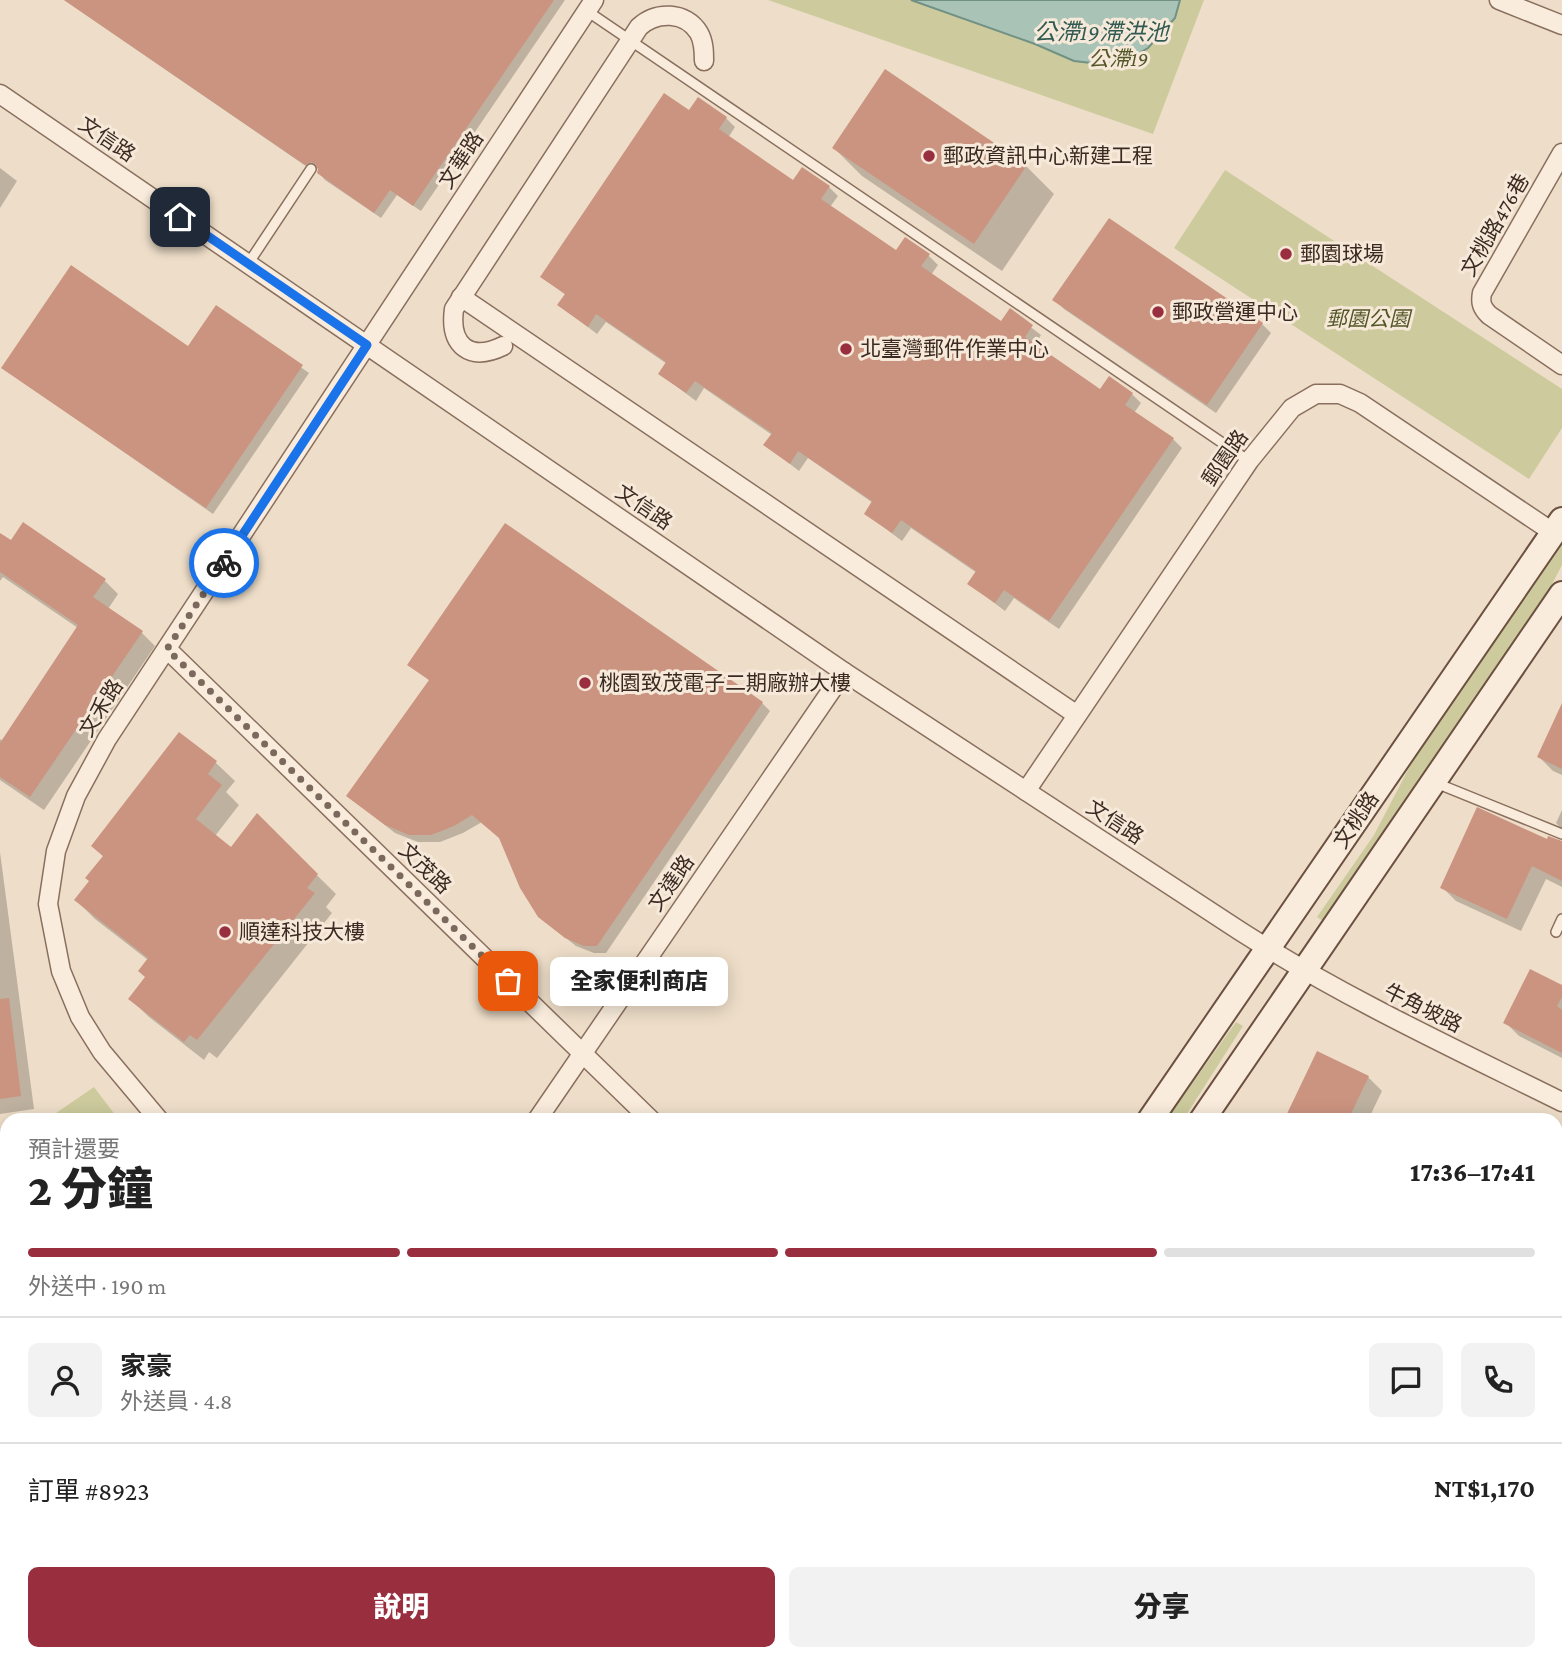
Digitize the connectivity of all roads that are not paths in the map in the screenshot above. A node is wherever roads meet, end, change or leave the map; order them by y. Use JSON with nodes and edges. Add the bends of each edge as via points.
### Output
{"nodes":[{"id":1,"x":1499,"y":0,"type":"edge"},
{"id":2,"x":591,"y":5,"type":"edge"},
{"id":3,"x":1562,"y":25,"type":"edge"},
{"id":4,"x":631,"y":39,"type":"junction"},
{"id":5,"x":704,"y":61,"type":"dead end"},
{"id":6,"x":0,"y":94,"type":"edge"},
{"id":7,"x":1562,"y":153,"type":"edge"},
{"id":8,"x":311,"y":169,"type":"dead end"},
{"id":9,"x":248,"y":264,"type":"junction"},
{"id":10,"x":461,"y":297,"type":"junction"},
{"id":11,"x":367,"y":345,"type":"junction"},
{"id":12,"x":503,"y":346,"type":"dead end"},
{"id":13,"x":1562,"y":365,"type":"edge"},
{"id":14,"x":1249,"y":461,"type":"junction"},
{"id":15,"x":1558,"y":527,"type":"edge"},
{"id":16,"x":1562,"y":594,"type":"edge"},
{"id":17,"x":167,"y":649,"type":"junction"},
{"id":18,"x":844,"y":672,"type":"junction"},
{"id":19,"x":1077,"y":715,"type":"junction"},
{"id":20,"x":1434,"y":782,"type":"junction"},
{"id":21,"x":1026,"y":791,"type":"junction"},
{"id":22,"x":1562,"y":834,"type":"edge"},
{"id":23,"x":1562,"y":919,"type":"edge"},
{"id":24,"x":1556,"y":932,"type":"dead end"},
{"id":25,"x":1268,"y":949,"type":"junction"},
{"id":26,"x":1305,"y":972,"type":"junction"},
{"id":27,"x":582,"y":1053,"type":"junction"},
{"id":28,"x":1562,"y":1102,"type":"edge"},
{"id":29,"x":153,"y":1113,"type":"edge"},
{"id":30,"x":542,"y":1113,"type":"edge"},
{"id":31,"x":644,"y":1113,"type":"edge"},
{"id":32,"x":1155,"y":1113,"type":"edge"},
{"id":33,"x":1207,"y":1113,"type":"edge"}],
"edges":[{"from":1,"to":3,"type":"street"},
{"from":2,"to":4,"type":"lane"},
{"from":2,"to":11,"type":"street","name":"文華路"},
{"from":4,"to":5,"type":"street","via":[[646,20],[677,16],[698,32]]},
{"from":4,"to":10,"type":"street"},
{"from":4,"to":14,"type":"lane"},
{"from":6,"to":9,"type":"street","name":"文信路"},
{"from":7,"to":13,"type":"street","name":"文桃路476巷","via":[[1481,301],[1489,315]]},
{"from":8,"to":9,"type":"lane"},
{"from":9,"to":11,"type":"street","name":"文信路"},
{"from":10,"to":12,"type":"street","via":[[452,323],[463,347],[474,354]]},
{"from":10,"to":19,"type":"street"},
{"from":11,"to":17,"type":"street","name":"文禾路"},
{"from":11,"to":18,"type":"street","name":"文信路"},
{"from":14,"to":15,"type":"street","name":"郵園路","via":[[1292,408],[1316,394],[1340,394]]},
{"from":14,"to":19,"type":"street","name":"郵園路"},
{"from":15,"to":25,"type":"street","name":"文桃路"},
{"from":16,"to":20,"type":"street","name":"文桃路"},
{"from":17,"to":27,"type":"street","name":"文茂路"},
{"from":17,"to":29,"type":"street","name":"文禾路","via":[[76,796],[56,851],[48,904],[61,971],[79,1017]]},
{"from":18,"to":21,"type":"street","name":"文信路"},
{"from":18,"to":27,"type":"street","name":"文達路"},
{"from":19,"to":21,"type":"street","name":"郵園路"},
{"from":20,"to":22,"type":"lane"},
{"from":20,"to":26,"type":"street","name":"文桃路"},
{"from":21,"to":25,"type":"street","name":"文信路"},
{"from":23,"to":24,"type":"lane"},
{"from":25,"to":26,"type":"street","name":"牛角坡路"},
{"from":25,"to":32,"type":"street","name":"文桃路"},
{"from":26,"to":28,"type":"street","name":"牛角坡路"},
{"from":26,"to":33,"type":"street","name":"文桃路"},
{"from":27,"to":30,"type":"street","name":"文達路"},
{"from":27,"to":31,"type":"street","name":"文茂路"}]}
